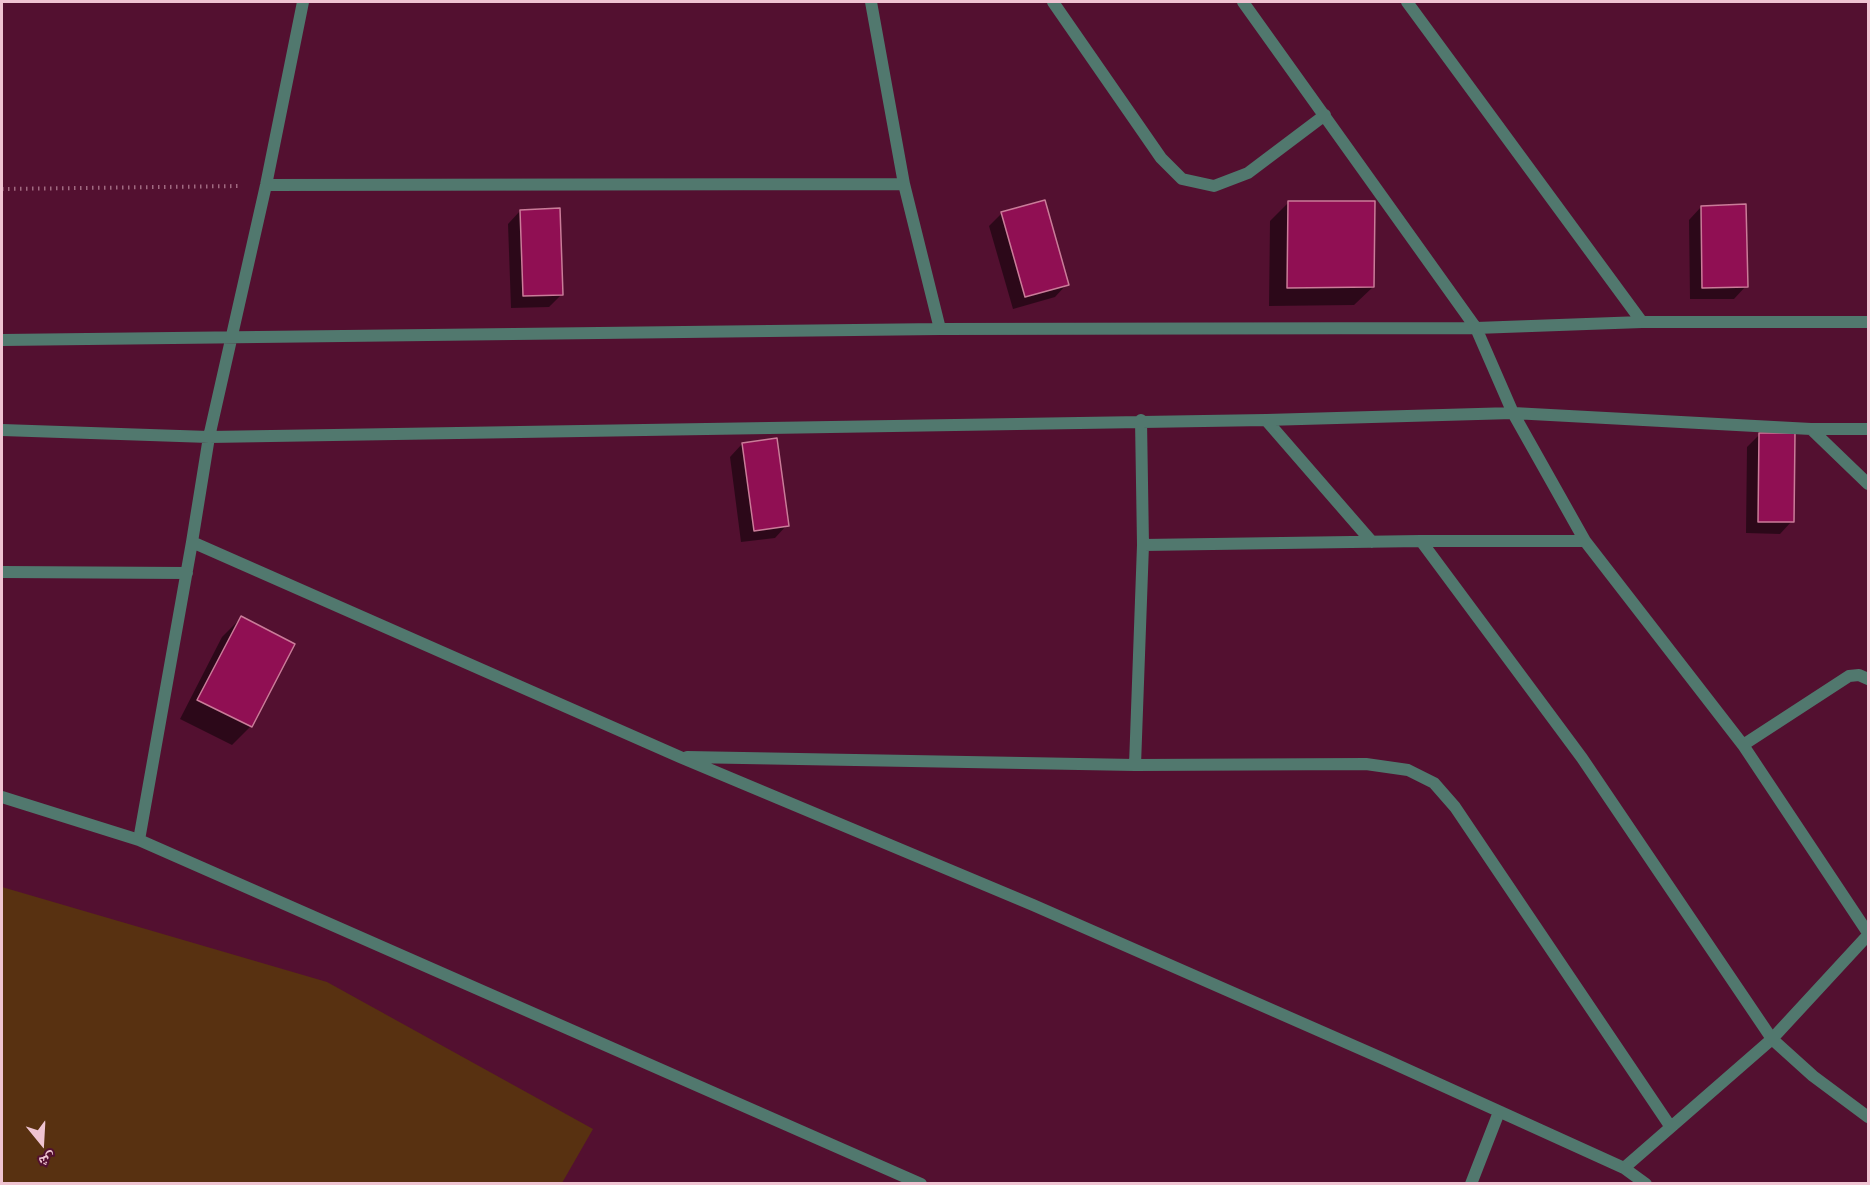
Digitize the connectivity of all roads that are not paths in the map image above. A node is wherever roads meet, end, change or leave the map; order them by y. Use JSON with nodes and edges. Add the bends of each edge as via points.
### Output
{"nodes":[{"id":1,"x":303,"y":2,"type":"edge"},
{"id":2,"x":871,"y":2,"type":"edge"},
{"id":3,"x":1053,"y":2,"type":"edge"},
{"id":4,"x":1243,"y":2,"type":"edge"},
{"id":5,"x":1407,"y":2,"type":"edge"},
{"id":6,"x":1325,"y":115,"type":"junction"},
{"id":7,"x":904,"y":184,"type":"junction"},
{"id":8,"x":266,"y":185,"type":"junction"},
{"id":9,"x":1642,"y":322,"type":"junction"},
{"id":10,"x":1869,"y":322,"type":"edge"},
{"id":11,"x":1476,"y":328,"type":"junction"},
{"id":12,"x":940,"y":329,"type":"junction"},
{"id":13,"x":232,"y":336,"type":"junction"},
{"id":14,"x":2,"y":340,"type":"edge"},
{"id":15,"x":1512,"y":413,"type":"junction"},
{"id":16,"x":1141,"y":420,"type":"junction"},
{"id":17,"x":1266,"y":420,"type":"junction"},
{"id":18,"x":1811,"y":429,"type":"junction"},
{"id":19,"x":1869,"y":429,"type":"edge"},
{"id":20,"x":2,"y":430,"type":"edge"},
{"id":21,"x":209,"y":437,"type":"junction"},
{"id":22,"x":1869,"y":484,"type":"edge"},
{"id":23,"x":1421,"y":541,"type":"junction"},
{"id":24,"x":1584,"y":541,"type":"junction"},
{"id":25,"x":192,"y":542,"type":"junction"},
{"id":26,"x":1372,"y":542,"type":"junction"},
{"id":27,"x":1143,"y":545,"type":"junction"},
{"id":28,"x":2,"y":572,"type":"edge"},
{"id":29,"x":187,"y":573,"type":"junction"},
{"id":30,"x":1869,"y":680,"type":"edge"},
{"id":31,"x":1743,"y":745,"type":"junction"},
{"id":32,"x":680,"y":757,"type":"junction"},
{"id":33,"x":1136,"y":765,"type":"junction"},
{"id":34,"x":2,"y":798,"type":"edge"},
{"id":35,"x":139,"y":840,"type":"junction"},
{"id":36,"x":1869,"y":934,"type":"edge"},
{"id":37,"x":1772,"y":1039,"type":"junction"},
{"id":38,"x":1499,"y":1112,"type":"junction"},
{"id":39,"x":1869,"y":1117,"type":"edge"},
{"id":40,"x":1670,"y":1126,"type":"junction"},
{"id":41,"x":1624,"y":1168,"type":"junction"},
{"id":42,"x":921,"y":1184,"type":"edge"},
{"id":43,"x":1471,"y":1184,"type":"edge"},
{"id":44,"x":1646,"y":1184,"type":"edge"}],
"edges":[{"from":1,"to":8,"type":"street"},
{"from":2,"to":7,"type":"street"},
{"from":3,"to":6,"type":"street","via":[[1161,158],[1182,179],[1214,186],[1248,173]]},
{"from":4,"to":6,"type":"street"},
{"from":5,"to":9,"type":"street"},
{"from":6,"to":11,"type":"street"},
{"from":7,"to":8,"type":"street"},
{"from":7,"to":12,"type":"street"},
{"from":8,"to":13,"type":"street"},
{"from":9,"to":10,"type":"street"},
{"from":9,"to":11,"type":"street"},
{"from":11,"to":12,"type":"street"},
{"from":11,"to":15,"type":"street"},
{"from":12,"to":13,"type":"street"},
{"from":13,"to":14,"type":"street"},
{"from":13,"to":21,"type":"street"},
{"from":15,"to":17,"type":"street"},
{"from":15,"to":18,"type":"street"},
{"from":15,"to":24,"type":"street"},
{"from":16,"to":17,"type":"street"},
{"from":16,"to":21,"type":"street"},
{"from":16,"to":27,"type":"street"},
{"from":17,"to":26,"type":"street"},
{"from":18,"to":19,"type":"street"},
{"from":18,"to":22,"type":"street"},
{"from":20,"to":21,"type":"street"},
{"from":21,"to":25,"type":"street"},
{"from":23,"to":24,"type":"street"},
{"from":23,"to":26,"type":"street"},
{"from":23,"to":37,"type":"street","via":[[1582,758]]},
{"from":24,"to":31,"type":"street"},
{"from":25,"to":29,"type":"street"},
{"from":25,"to":32,"type":"street"},
{"from":26,"to":27,"type":"street"},
{"from":27,"to":33,"type":"street"},
{"from":28,"to":29,"type":"street"},
{"from":29,"to":35,"type":"street"},
{"from":30,"to":31,"type":"street","via":[[1849,676]]},
{"from":31,"to":36,"type":"street"},
{"from":32,"to":33,"type":"street"},
{"from":32,"to":38,"type":"street","via":[[1044,910]]},
{"from":33,"to":40,"type":"street","via":[[1366,764],[1408,770],[1434,783],[1455,807]]},
{"from":34,"to":35,"type":"street"},
{"from":35,"to":42,"type":"street"},
{"from":36,"to":37,"type":"street"},
{"from":37,"to":39,"type":"street"},
{"from":37,"to":40,"type":"street"},
{"from":38,"to":41,"type":"street"},
{"from":38,"to":43,"type":"street"},
{"from":40,"to":41,"type":"street"},
{"from":41,"to":44,"type":"street"}]}
